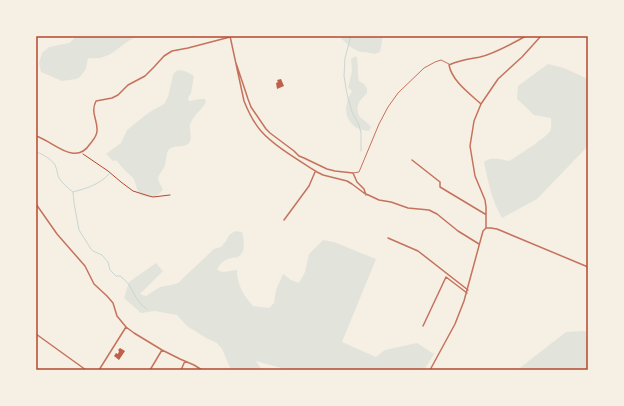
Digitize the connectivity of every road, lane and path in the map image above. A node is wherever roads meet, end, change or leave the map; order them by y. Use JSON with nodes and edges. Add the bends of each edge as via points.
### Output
{"nodes":[{"id":1,"x":230,"y":36,"type":"edge"},
{"id":2,"x":526,"y":36,"type":"edge"},
{"id":3,"x":541,"y":36,"type":"edge"},
{"id":4,"x":236,"y":62,"type":"junction"},
{"id":5,"x":450,"y":64,"type":"junction"},
{"id":6,"x":481,"y":104,"type":"junction"},
{"id":7,"x":36,"y":136,"type":"edge"},
{"id":8,"x":81,"y":153,"type":"junction"},
{"id":9,"x":412,"y":160,"type":"dead end"},
{"id":10,"x":315,"y":172,"type":"junction"},
{"id":11,"x":353,"y":173,"type":"junction"},
{"id":12,"x":170,"y":195,"type":"dead end"},
{"id":13,"x":366,"y":195,"type":"junction"},
{"id":14,"x":36,"y":204,"type":"edge"},
{"id":15,"x":486,"y":214,"type":"junction"},
{"id":16,"x":284,"y":220,"type":"dead end"},
{"id":17,"x":486,"y":228,"type":"junction"},
{"id":18,"x":388,"y":238,"type":"dead end"},
{"id":19,"x":479,"y":244,"type":"junction"},
{"id":20,"x":588,"y":267,"type":"edge"},
{"id":21,"x":467,"y":291,"type":"junction"},
{"id":22,"x":423,"y":326,"type":"dead end"},
{"id":23,"x":126,"y":327,"type":"junction"},
{"id":24,"x":36,"y":334,"type":"edge"},
{"id":25,"x":162,"y":350,"type":"junction"},
{"id":26,"x":185,"y":361,"type":"junction"},
{"id":27,"x":86,"y":370,"type":"edge"},
{"id":28,"x":99,"y":370,"type":"edge"},
{"id":29,"x":150,"y":370,"type":"edge"},
{"id":30,"x":181,"y":370,"type":"edge"},
{"id":31,"x":202,"y":370,"type":"edge"},
{"id":32,"x":430,"y":370,"type":"edge"}],
"edges":[{"from":1,"to":4,"type":"street"},
{"from":1,"to":8,"type":"street","via":[[172,50],[145,76],[112,98],[96,101],[93,111],[96,136],[87,150]]},
{"from":2,"to":5,"type":"street","via":[[492,53]]},
{"from":3,"to":6,"type":"street","via":[[522,58],[498,79]]},
{"from":4,"to":10,"type":"street","via":[[244,101],[261,132]]},
{"from":4,"to":11,"type":"street","via":[[251,107],[270,133],[299,156],[327,169]]},
{"from":5,"to":6,"type":"street","via":[[451,72],[457,81]]},
{"from":5,"to":11,"type":"lane","via":[[441,60],[424,68],[398,93],[379,124],[359,172]]},
{"from":6,"to":15,"type":"street","via":[[474,121],[470,146],[475,176],[485,200]]},
{"from":7,"to":8,"type":"street","via":[[68,152]]},
{"from":8,"to":12,"type":"path","via":[[133,191],[153,197]]},
{"from":9,"to":15,"type":"street","via":[[440,182],[440,187]]},
{"from":10,"to":13,"type":"street","via":[[347,181]]},
{"from":10,"to":16,"type":"street","via":[[309,186]]},
{"from":11,"to":13,"type":"street"},
{"from":13,"to":19,"type":"street","via":[[408,208],[429,210]]},
{"from":14,"to":23,"type":"street","via":[[57,234],[85,266],[94,284],[113,303],[117,316]]},
{"from":15,"to":17,"type":"street"},
{"from":17,"to":19,"type":"street"},
{"from":17,"to":20,"type":"street","via":[[498,229]]},
{"from":18,"to":21,"type":"street","via":[[418,251]]},
{"from":19,"to":21,"type":"street"},
{"from":21,"to":22,"type":"street","via":[[446,277]]},
{"from":21,"to":32,"type":"street","via":[[455,324]]},
{"from":23,"to":25,"type":"street"},
{"from":23,"to":28,"type":"street"},
{"from":24,"to":27,"type":"street"},
{"from":25,"to":26,"type":"street"},
{"from":25,"to":29,"type":"street"},
{"from":26,"to":30,"type":"street"},
{"from":26,"to":31,"type":"street"}]}
